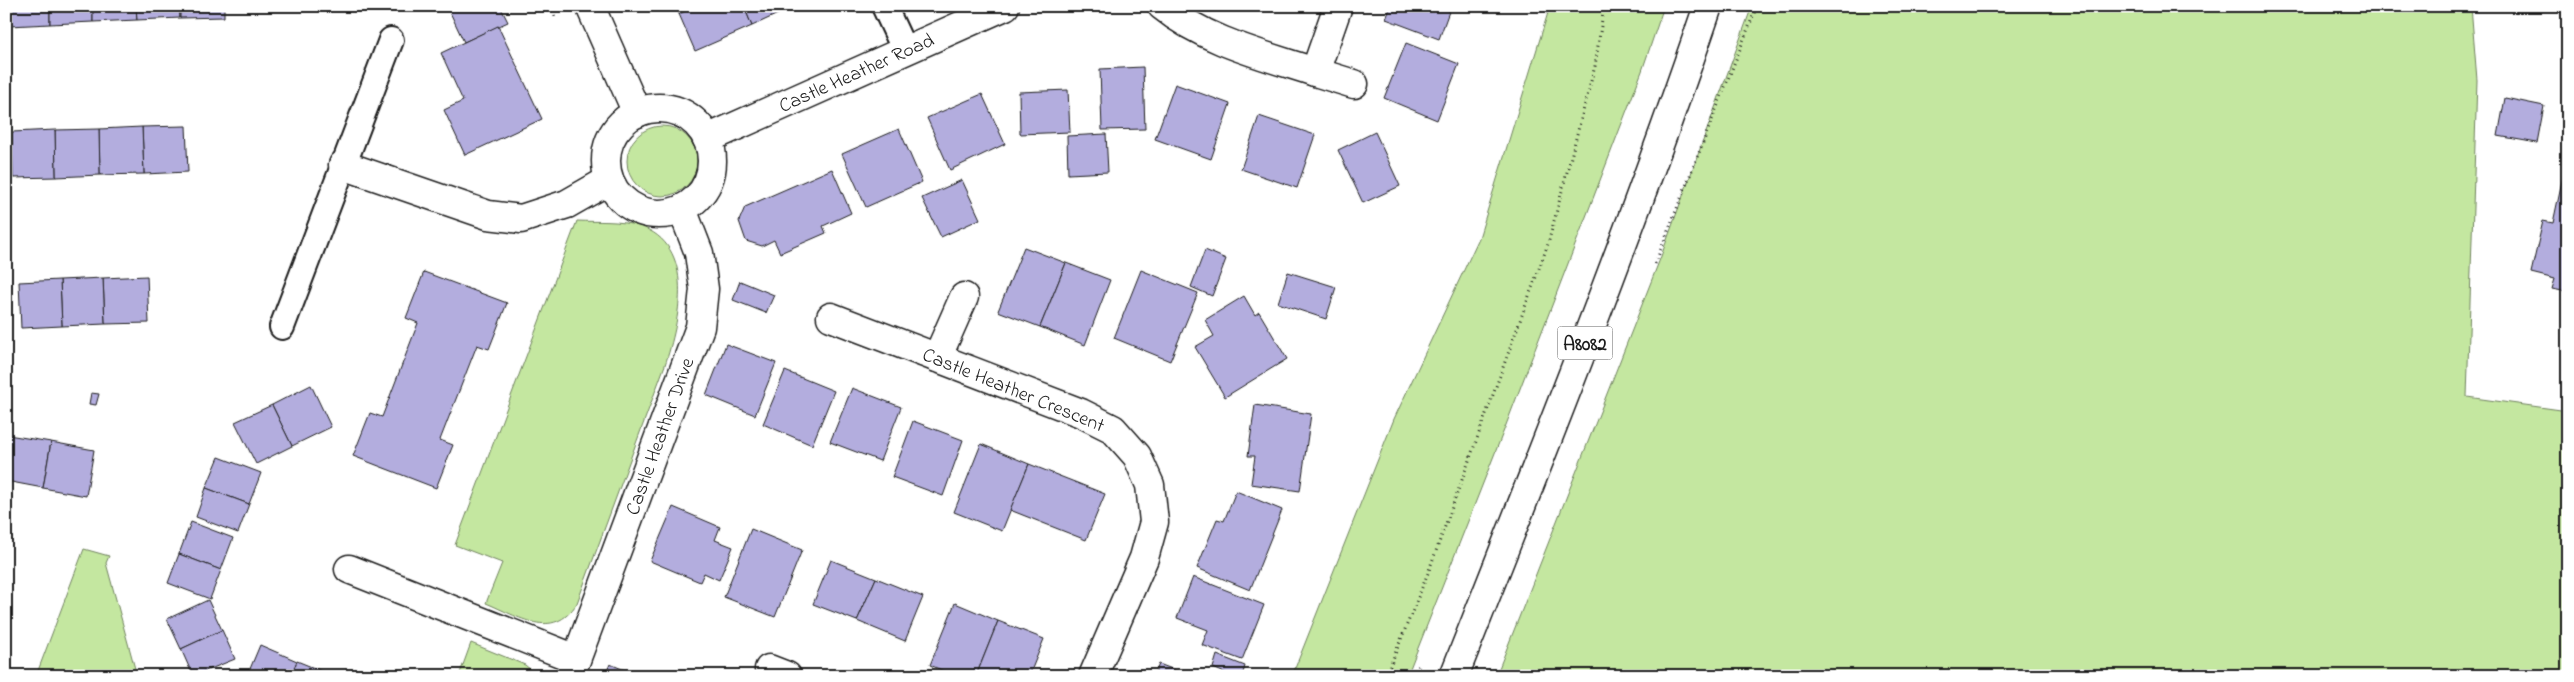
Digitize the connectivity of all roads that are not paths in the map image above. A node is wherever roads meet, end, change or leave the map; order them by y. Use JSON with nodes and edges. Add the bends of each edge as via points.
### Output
{"nodes":[{"id":1,"x":590,"y":6,"type":"edge"},
{"id":2,"x":884,"y":6,"type":"edge"},
{"id":3,"x":1005,"y":6,"type":"edge"},
{"id":4,"x":1162,"y":6,"type":"edge"},
{"id":5,"x":1338,"y":6,"type":"edge"},
{"id":6,"x":1708,"y":6,"type":"edge"},
{"id":7,"x":391,"y":40,"type":"dead end"},
{"id":8,"x":905,"y":51,"type":"junction"},
{"id":9,"x":1315,"y":72,"type":"junction"},
{"id":10,"x":1354,"y":84,"type":"dead end"},
{"id":11,"x":637,"y":113,"type":"junction"},
{"id":12,"x":707,"y":139,"type":"junction"},
{"id":13,"x":343,"y":165,"type":"junction"},
{"id":14,"x":609,"y":180,"type":"junction"},
{"id":15,"x":682,"y":209,"type":"junction"},
{"id":16,"x":964,"y":297,"type":"dead end"},
{"id":17,"x":831,"y":317,"type":"dead end"},
{"id":18,"x":282,"y":327,"type":"dead end"},
{"id":19,"x":937,"y":358,"type":"junction"},
{"id":20,"x":349,"y":570,"type":"dead end"},
{"id":21,"x":573,"y":667,"type":"edge"},
{"id":22,"x":1093,"y":676,"type":"edge"},
{"id":23,"x":1454,"y":676,"type":"edge"}],
"edges":[{"from":1,"to":11,"type":"street"},
{"from":2,"to":8,"type":"lane"},
{"from":3,"to":8,"type":"street","name":"Castle Heather Road"},
{"from":4,"to":9,"type":"street","via":[[1227,43]]},
{"from":5,"to":9,"type":"street"},
{"from":6,"to":23,"type":"street","number":"A8082","via":[[1561,407]]},
{"from":7,"to":13,"type":"lane"},
{"from":8,"to":12,"type":"street","name":"Castle Heather Road"},
{"from":9,"to":10,"type":"street"},
{"from":11,"to":12,"type":"street","via":[[653,108],[669,109],[691,120]]},
{"from":11,"to":14,"type":"street","via":[[613,134],[607,149]]},
{"from":12,"to":15,"type":"street","via":[[711,163],[705,186],[696,199]]},
{"from":13,"to":14,"type":"street","via":[[488,215],[521,219],[567,204]]},
{"from":13,"to":18,"type":"lane"},
{"from":14,"to":15,"type":"street","via":[[618,196],[632,207],[648,213],[666,214]]},
{"from":15,"to":21,"type":"street","name":"Castle Heather Drive","via":[[699,253],[704,289],[700,327]]},
{"from":16,"to":19,"type":"street"},
{"from":17,"to":19,"type":"street","name":"Castle Heather Crescent"},
{"from":19,"to":22,"type":"street","name":"Castle Heather Crescent","via":[[1081,413],[1113,429],[1137,456],[1150,485],[1154,522],[1144,558]]},
{"from":20,"to":21,"type":"street","name":"Castle Heather Drive"}]}
